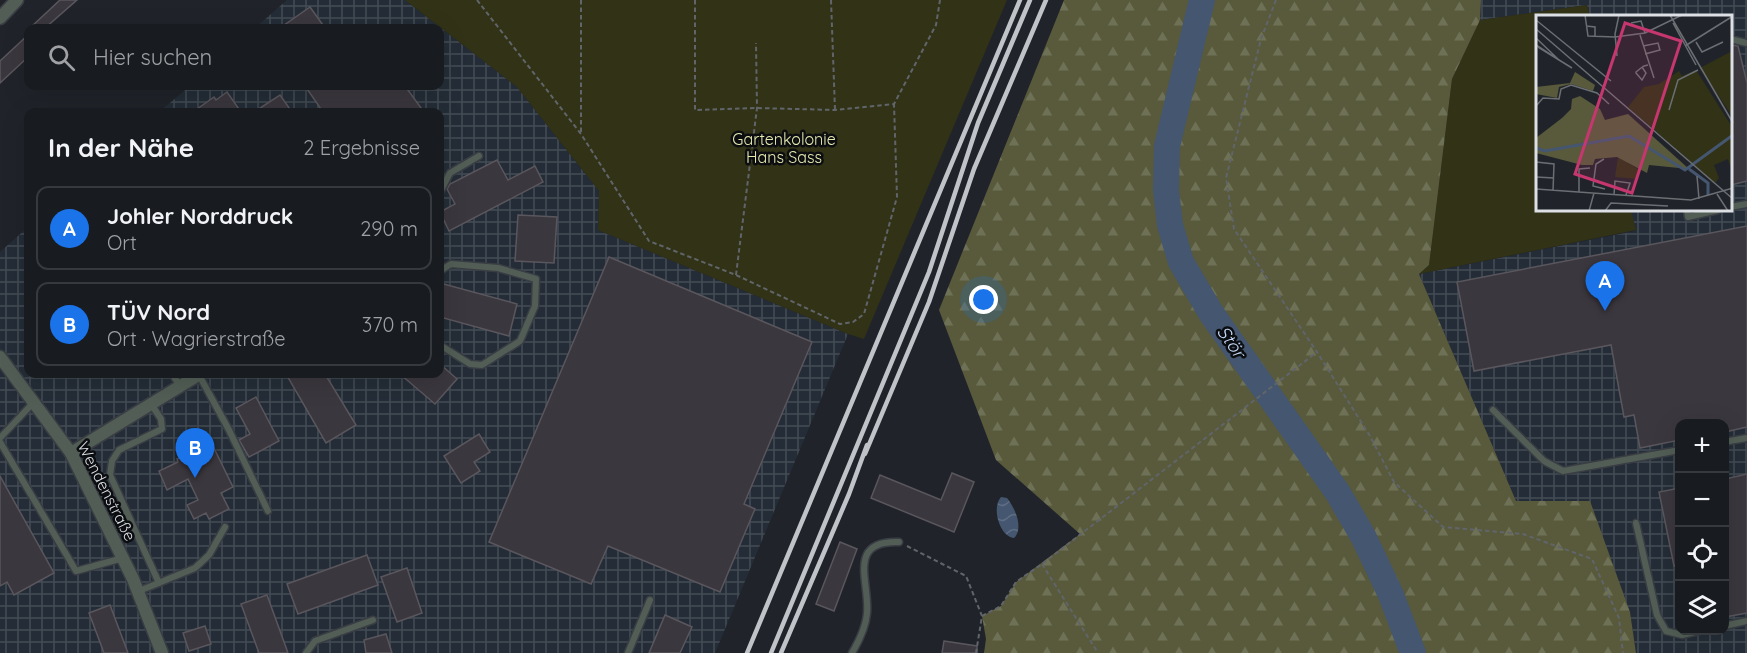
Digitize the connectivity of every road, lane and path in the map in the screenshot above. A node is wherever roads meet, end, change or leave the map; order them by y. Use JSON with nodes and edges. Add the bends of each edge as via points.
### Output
{"nodes":[{"id":1,"x":17,"y":0,"type":"edge"},
{"id":2,"x":477,"y":0,"type":"edge"},
{"id":3,"x":580,"y":0,"type":"edge"},
{"id":4,"x":695,"y":0,"type":"edge"},
{"id":5,"x":831,"y":0,"type":"edge"},
{"id":6,"x":940,"y":0,"type":"edge"},
{"id":7,"x":1276,"y":0,"type":"edge"},
{"id":8,"x":0,"y":18,"type":"edge"},
{"id":9,"x":1732,"y":39,"type":"edge"},
{"id":10,"x":756,"y":43,"type":"dead end"},
{"id":11,"x":1747,"y":43,"type":"edge"},
{"id":12,"x":894,"y":104,"type":"junction"},
{"id":13,"x":757,"y":108,"type":"junction"},
{"id":14,"x":835,"y":110,"type":"junction"},
{"id":15,"x":581,"y":134,"type":"junction"},
{"id":16,"x":479,"y":156,"type":"dead end"},
{"id":17,"x":444,"y":184,"type":"edge"},
{"id":18,"x":1747,"y":204,"type":"edge"},
{"id":19,"x":1732,"y":207,"type":"edge"},
{"id":20,"x":1687,"y":212,"type":"edge"},
{"id":21,"x":1709,"y":212,"type":"edge"},
{"id":22,"x":444,"y":268,"type":"edge"},
{"id":23,"x":736,"y":275,"type":"junction"},
{"id":24,"x":444,"y":348,"type":"edge"},
{"id":25,"x":1317,"y":352,"type":"junction"},
{"id":26,"x":0,"y":357,"type":"edge"},
{"id":27,"x":175,"y":378,"type":"edge"},
{"id":28,"x":193,"y":378,"type":"edge"},
{"id":29,"x":201,"y":378,"type":"edge"},
{"id":30,"x":180,"y":386,"type":"junction"},
{"id":31,"x":35,"y":401,"type":"junction"},
{"id":32,"x":150,"y":404,"type":"junction"},
{"id":33,"x":1493,"y":410,"type":"dead end"},
{"id":34,"x":1747,"y":438,"type":"edge"},
{"id":35,"x":0,"y":440,"type":"edge"},
{"id":36,"x":1729,"y":441,"type":"edge"},
{"id":37,"x":1675,"y":451,"type":"edge"},
{"id":38,"x":71,"y":453,"type":"junction"},
{"id":39,"x":268,"y":511,"type":"dead end"},
{"id":40,"x":1636,"y":523,"type":"dead end"},
{"id":41,"x":225,"y":527,"type":"dead end"},
{"id":42,"x":899,"y":542,"type":"joint"},
{"id":43,"x":123,"y":557,"type":"junction"},
{"id":44,"x":1042,"y":564,"type":"junction"},
{"id":45,"x":159,"y":583,"type":"junction"},
{"id":46,"x":138,"y":591,"type":"junction"},
{"id":47,"x":650,"y":600,"type":"dead end"},
{"id":48,"x":982,"y":616,"type":"junction"},
{"id":49,"x":373,"y":620,"type":"dead end"},
{"id":50,"x":1747,"y":621,"type":"edge"},
{"id":51,"x":1729,"y":625,"type":"edge"},
{"id":52,"x":1675,"y":633,"type":"edge"},
{"id":53,"x":162,"y":653,"type":"edge"},
{"id":54,"x":306,"y":653,"type":"edge"},
{"id":55,"x":628,"y":653,"type":"edge"},
{"id":56,"x":852,"y":653,"type":"edge"},
{"id":57,"x":976,"y":653,"type":"edge"},
{"id":58,"x":1098,"y":653,"type":"edge"},
{"id":59,"x":1623,"y":653,"type":"edge"}],
"edges":[{"from":1,"to":8,"type":"street"},
{"from":2,"to":15,"type":"path"},
{"from":3,"to":15,"type":"path"},
{"from":4,"to":13,"type":"path","via":[[695,110]]},
{"from":5,"to":14,"type":"path"},
{"from":6,"to":12,"type":"path","via":[[936,25]]},
{"from":7,"to":25,"type":"path","via":[[1261,39],[1226,178],[1234,229]]},
{"from":9,"to":11,"type":"lane"},
{"from":10,"to":13,"type":"path"},
{"from":12,"to":14,"type":"path"},
{"from":12,"to":23,"type":"path","via":[[897,197],[864,314],[840,324]]},
{"from":13,"to":14,"type":"path"},
{"from":13,"to":23,"type":"path"},
{"from":15,"to":23,"type":"path","via":[[649,241]]},
{"from":16,"to":17,"type":"lane","via":[[450,173]]},
{"from":18,"to":19,"type":"lane"},
{"from":20,"to":21,"type":"lane","via":[[1688,217]]},
{"from":22,"to":24,"type":"lane","via":[[451,264],[498,268],[536,279],[535,306],[520,341],[482,365],[470,364]]},
{"from":25,"to":44,"type":"path"},
{"from":25,"to":59,"type":"path","via":[[1394,482],[1443,527],[1523,534],[1592,558],[1619,618]]},
{"from":26,"to":31,"type":"street","name":"Wendenstraße"},
{"from":27,"to":30,"type":"lane"},
{"from":28,"to":30,"type":"street"},
{"from":29,"to":39,"type":"lane"},
{"from":30,"to":32,"type":"street"},
{"from":31,"to":35,"type":"lane"},
{"from":31,"to":38,"type":"street","name":"Wendenstraße"},
{"from":32,"to":38,"type":"street"},
{"from":32,"to":45,"type":"lane","via":[[161,418],[162,429],[119,450],[112,460],[110,475]]},
{"from":33,"to":37,"type":"lane","via":[[1544,461],[1563,471]]},
{"from":34,"to":36,"type":"lane"},
{"from":35,"to":43,"type":"lane","via":[[76,571]]},
{"from":38,"to":43,"type":"street","name":"Wendenstraße"},
{"from":40,"to":52,"type":"lane","via":[[1657,615],[1666,631]]},
{"from":41,"to":45,"type":"lane","via":[[209,555],[195,568]]},
{"from":42,"to":48,"type":"path","via":[[966,576]]},
{"from":42,"to":56,"type":"lane","via":[[875,546],[867,554],[863,566],[867,613]]},
{"from":43,"to":46,"type":"street","name":"Wendenstraße"},
{"from":44,"to":48,"type":"path","via":[[1016,582],[1001,606]]},
{"from":44,"to":58,"type":"path"},
{"from":45,"to":46,"type":"lane"},
{"from":46,"to":53,"type":"street","name":"Wendenstraße"},
{"from":47,"to":55,"type":"lane"},
{"from":48,"to":57,"type":"path"},
{"from":49,"to":54,"type":"lane","via":[[315,641]]},
{"from":50,"to":51,"type":"lane"}]}
